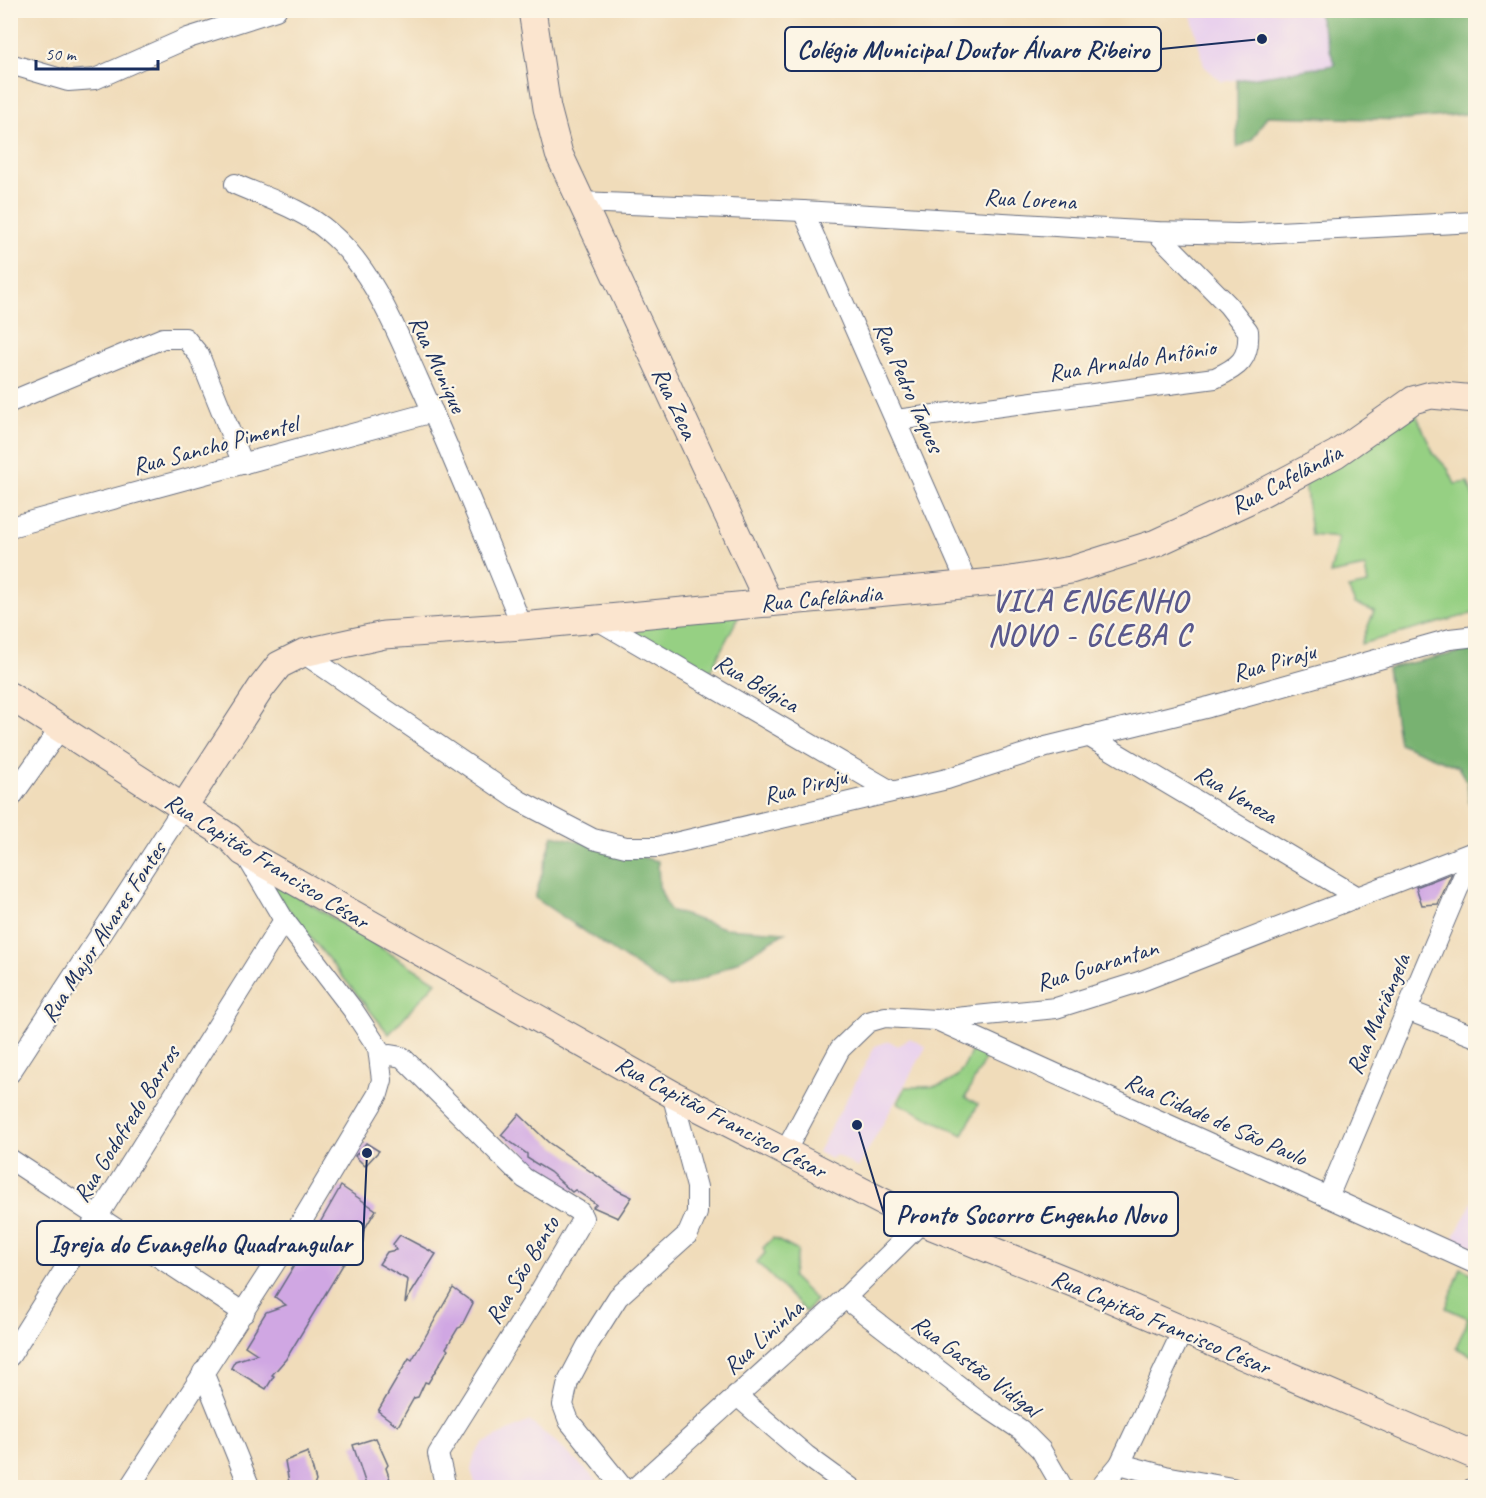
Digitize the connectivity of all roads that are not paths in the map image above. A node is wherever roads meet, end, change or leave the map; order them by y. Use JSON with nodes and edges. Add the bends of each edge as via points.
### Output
{"nodes":[{"id":1,"x":276,"y":10,"type":"edge"},
{"id":2,"x":532,"y":10,"type":"edge"},
{"id":3,"x":242,"y":15,"type":"edge"},
{"id":4,"x":10,"y":64,"type":"edge"},
{"id":5,"x":236,"y":184,"type":"dead end"},
{"id":6,"x":580,"y":202,"type":"junction"},
{"id":7,"x":803,"y":211,"type":"junction"},
{"id":8,"x":1476,"y":222,"type":"edge"},
{"id":9,"x":1156,"y":232,"type":"junction"},
{"id":10,"x":1476,"y":399,"type":"edge"},
{"id":11,"x":10,"y":402,"type":"edge"},
{"id":12,"x":433,"y":412,"type":"junction"},
{"id":13,"x":896,"y":420,"type":"junction"},
{"id":14,"x":243,"y":464,"type":"junction"},
{"id":15,"x":10,"y":527,"type":"edge"},
{"id":16,"x":968,"y":585,"type":"junction"},
{"id":17,"x":769,"y":603,"type":"junction"},
{"id":18,"x":596,"y":619,"type":"junction"},
{"id":19,"x":522,"y":626,"type":"junction"},
{"id":20,"x":1476,"y":636,"type":"edge"},
{"id":21,"x":303,"y":653,"type":"junction"},
{"id":22,"x":10,"y":696,"type":"edge"},
{"id":23,"x":10,"y":716,"type":"edge"},
{"id":24,"x":50,"y":722,"type":"junction"},
{"id":25,"x":1088,"y":736,"type":"junction"},
{"id":26,"x":891,"y":791,"type":"junction"},
{"id":27,"x":10,"y":799,"type":"edge"},
{"id":28,"x":189,"y":799,"type":"junction"},
{"id":29,"x":1475,"y":851,"type":"edge"},
{"id":30,"x":243,"y":852,"type":"junction"},
{"id":31,"x":1358,"y":897,"type":"junction"},
{"id":32,"x":284,"y":920,"type":"junction"},
{"id":33,"x":1407,"y":1010,"type":"junction"},
{"id":34,"x":936,"y":1020,"type":"junction"},
{"id":35,"x":1476,"y":1037,"type":"edge"},
{"id":36,"x":380,"y":1057,"type":"junction"},
{"id":37,"x":10,"y":1073,"type":"edge"},
{"id":38,"x":672,"y":1094,"type":"junction"},
{"id":39,"x":785,"y":1152,"type":"junction"},
{"id":40,"x":10,"y":1159,"type":"edge"},
{"id":41,"x":1328,"y":1197,"type":"junction"},
{"id":42,"x":98,"y":1217,"type":"junction"},
{"id":43,"x":922,"y":1222,"type":"junction"},
{"id":44,"x":1476,"y":1264,"type":"edge"},
{"id":45,"x":845,"y":1298,"type":"junction"},
{"id":46,"x":244,"y":1313,"type":"junction"},
{"id":47,"x":1182,"y":1332,"type":"junction"},
{"id":48,"x":10,"y":1356,"type":"edge"},
{"id":49,"x":203,"y":1372,"type":"junction"},
{"id":50,"x":736,"y":1395,"type":"junction"},
{"id":51,"x":1468,"y":1449,"type":"edge"},
{"id":52,"x":1120,"y":1464,"type":"junction"},
{"id":53,"x":129,"y":1488,"type":"edge"},
{"id":54,"x":250,"y":1488,"type":"edge"},
{"id":55,"x":446,"y":1488,"type":"edge"},
{"id":56,"x":623,"y":1488,"type":"edge"},
{"id":57,"x":635,"y":1488,"type":"edge"},
{"id":58,"x":851,"y":1488,"type":"edge"},
{"id":59,"x":1063,"y":1488,"type":"edge"},
{"id":60,"x":1100,"y":1488,"type":"edge"},
{"id":61,"x":1233,"y":1488,"type":"edge"}],
"edges":[{"from":1,"to":3,"type":"street"},
{"from":2,"to":6,"type":"street","name":"Rua Zeca","via":[[551,129]]},
{"from":3,"to":4,"type":"street","via":[[95,79],[68,81]]},
{"from":5,"to":12,"type":"street","name":"Rua Munique","via":[[308,218],[342,244],[373,288]]},
{"from":6,"to":7,"type":"street","name":"Rua Lorena"},
{"from":6,"to":17,"type":"street","name":"Rua Zeca"},
{"from":7,"to":9,"type":"street","name":"Rua Lorena"},
{"from":7,"to":13,"type":"street","name":"Rua Pedro Taques"},
{"from":8,"to":9,"type":"street","name":"Rua Lorena","via":[[1238,234]]},
{"from":9,"to":13,"type":"street","name":"Rua Arnaldo Antônio","via":[[1228,305],[1248,331],[1246,358],[1236,369],[1215,378]]},
{"from":10,"to":16,"type":"street","name":"Rua Cafelândia","via":[[1431,396],[1413,400],[1335,454],[1156,543],[1071,570]]},
{"from":11,"to":14,"type":"street","via":[[163,338],[185,338],[199,355]]},
{"from":12,"to":14,"type":"street","name":"Rua Sancho Pimentel"},
{"from":12,"to":19,"type":"street","name":"Rua Munique"},
{"from":13,"to":16,"type":"street","name":"Rua Pedro Taques"},
{"from":14,"to":15,"type":"street","name":"Rua Sancho Pimentel"},
{"from":16,"to":17,"type":"street","name":"Rua Cafelândia"},
{"from":17,"to":18,"type":"street","name":"Rua Cafelândia"},
{"from":18,"to":19,"type":"street","name":"Rua Cafelândia"},
{"from":18,"to":26,"type":"street","name":"Rua Bélgica"},
{"from":19,"to":21,"type":"street","name":"Rua Cafelândia","via":[[384,636]]},
{"from":20,"to":25,"type":"street","name":"Rua Piraju","via":[[1450,639],[1209,707]]},
{"from":21,"to":26,"type":"street","name":"Rua Piraju","via":[[520,801],[594,838],[626,847],[658,847],[692,840]]},
{"from":21,"to":28,"type":"street","name":"Rua Cafelândia","via":[[279,665],[261,688]]},
{"from":22,"to":24,"type":"street","name":"Rua Capitão Francisco César"},
{"from":23,"to":24,"type":"street"},
{"from":24,"to":27,"type":"street"},
{"from":24,"to":28,"type":"street","name":"Rua Capitão Francisco César"},
{"from":25,"to":26,"type":"street","name":"Rua Piraju","via":[[947,779]]},
{"from":25,"to":31,"type":"street","name":"Rua Veneza"},
{"from":28,"to":30,"type":"street","name":"Rua Capitão Francisco César"},
{"from":28,"to":37,"type":"street","name":"Rua Major Alvares Fontes"},
{"from":29,"to":31,"type":"street","name":"Rua Guarantan"},
{"from":29,"to":33,"type":"street","name":"Rua Mariângela"},
{"from":30,"to":32,"type":"street"},
{"from":30,"to":38,"type":"street","name":"Rua Capitão Francisco César"},
{"from":31,"to":34,"type":"street","name":"Rua Guarantan","via":[[1139,982],[1056,1008]]},
{"from":32,"to":36,"type":"street","via":[[360,1019]]},
{"from":32,"to":42,"type":"street","name":"Rua Godofredo Barros"},
{"from":33,"to":35,"type":"street"},
{"from":33,"to":41,"type":"street","name":"Rua Mariângela"},
{"from":34,"to":39,"type":"street","name":"Rua Guarantan","via":[[885,1017],[868,1022],[852,1034],[840,1049]]},
{"from":34,"to":41,"type":"street","name":"Rua Cidade de São Paulo"},
{"from":36,"to":46,"type":"street","via":[[378,1094]]},
{"from":36,"to":55,"type":"street","name":"Rua São Bento","via":[[402,1057],[524,1178],[580,1212],[583,1218],[438,1454]]},
{"from":38,"to":39,"type":"street","name":"Rua Capitão Francisco César"},
{"from":38,"to":56,"type":"street","via":[[697,1187],[697,1213],[687,1234],[618,1297],[568,1382],[563,1405],[569,1421]]},
{"from":39,"to":43,"type":"street","name":"Rua Capitão Francisco César"},
{"from":40,"to":42,"type":"street"},
{"from":41,"to":44,"type":"street","name":"Rua Cidade de São Paulo"},
{"from":42,"to":46,"type":"street"},
{"from":42,"to":48,"type":"street","name":"Rua Godofredo Barros"},
{"from":43,"to":45,"type":"street","name":"Rua Lininha"},
{"from":43,"to":47,"type":"street","name":"Rua Capitão Francisco César"},
{"from":45,"to":50,"type":"street","name":"Rua Lininha"},
{"from":45,"to":59,"type":"street","name":"Rua Gastão Vidigal","via":[[1021,1430],[1041,1450]]},
{"from":46,"to":49,"type":"street"},
{"from":47,"to":51,"type":"street","name":"Rua Capitão Francisco César"},
{"from":47,"to":52,"type":"street"},
{"from":49,"to":53,"type":"street"},
{"from":49,"to":54,"type":"street"},
{"from":50,"to":57,"type":"street","name":"Rua Lininha"},
{"from":50,"to":58,"type":"street"},
{"from":52,"to":60,"type":"street"},
{"from":52,"to":61,"type":"street"}]}
